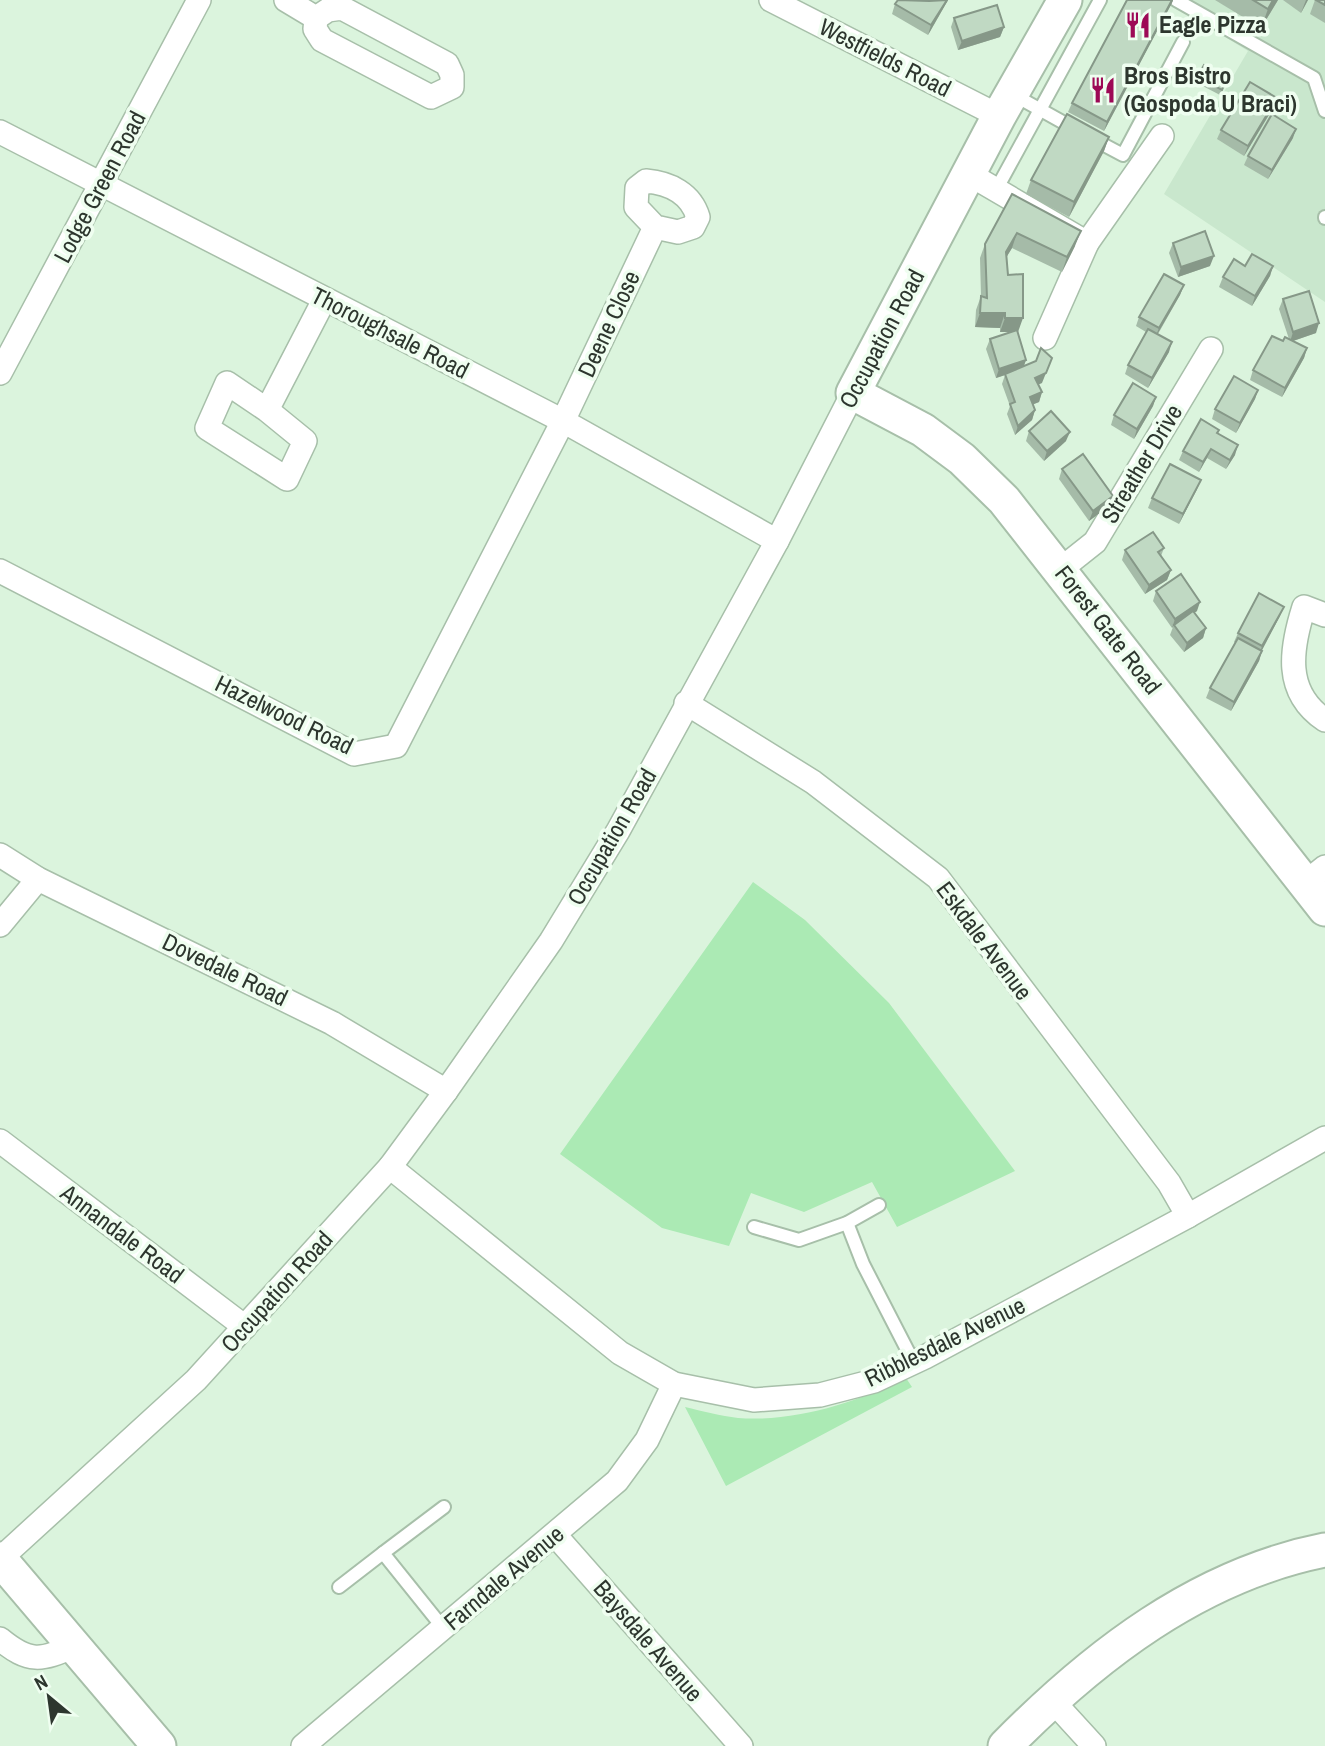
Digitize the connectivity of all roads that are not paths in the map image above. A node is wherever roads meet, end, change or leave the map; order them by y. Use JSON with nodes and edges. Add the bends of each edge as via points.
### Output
{"nodes":[{"id":1,"x":199,"y":0,"type":"edge"},
{"id":2,"x":286,"y":0,"type":"edge"},
{"id":3,"x":771,"y":0,"type":"edge"},
{"id":4,"x":1065,"y":0,"type":"edge"},
{"id":5,"x":1100,"y":0,"type":"edge"},
{"id":6,"x":1176,"y":0,"type":"edge"},
{"id":7,"x":316,"y":18,"type":"junction"},
{"id":8,"x":1183,"y":42,"type":"dead end"},
{"id":9,"x":1006,"y":105,"type":"junction"},
{"id":10,"x":1041,"y":110,"type":"junction"},
{"id":11,"x":1325,"y":111,"type":"edge"},
{"id":12,"x":0,"y":132,"type":"edge"},
{"id":13,"x":1162,"y":136,"type":"dead end"},
{"id":14,"x":982,"y":182,"type":"junction"},
{"id":15,"x":100,"y":186,"type":"junction"},
{"id":16,"x":655,"y":227,"type":"dead end"},
{"id":17,"x":1087,"y":243,"type":"junction"},
{"id":18,"x":324,"y":300,"type":"junction"},
{"id":19,"x":1045,"y":338,"type":"dead end"},
{"id":20,"x":1211,"y":349,"type":"dead end"},
{"id":21,"x":0,"y":373,"type":"edge"},
{"id":22,"x":853,"y":393,"type":"junction"},
{"id":23,"x":267,"y":410,"type":"dead end"},
{"id":24,"x":563,"y":421,"type":"junction"},
{"id":25,"x":777,"y":541,"type":"junction"},
{"id":26,"x":1061,"y":569,"type":"junction"},
{"id":27,"x":0,"y":571,"type":"edge"},
{"id":28,"x":1325,"y":615,"type":"edge"},
{"id":29,"x":686,"y":704,"type":"junction"},
{"id":30,"x":1325,"y":720,"type":"edge"},
{"id":31,"x":0,"y":855,"type":"edge"},
{"id":32,"x":1315,"y":875,"type":"edge"},
{"id":33,"x":38,"y":879,"type":"junction"},
{"id":34,"x":1325,"y":909,"type":"edge"},
{"id":35,"x":0,"y":925,"type":"edge"},
{"id":36,"x":446,"y":1090,"type":"junction"},
{"id":37,"x":1325,"y":1138,"type":"edge"},
{"id":38,"x":0,"y":1141,"type":"edge"},
{"id":39,"x":390,"y":1167,"type":"junction"},
{"id":40,"x":879,"y":1205,"type":"dead end"},
{"id":41,"x":1188,"y":1216,"type":"junction"},
{"id":42,"x":847,"y":1223,"type":"junction"},
{"id":43,"x":754,"y":1227,"type":"dead end"},
{"id":44,"x":245,"y":1327,"type":"junction"},
{"id":45,"x":914,"y":1363,"type":"junction"},
{"id":46,"x":674,"y":1384,"type":"junction"},
{"id":47,"x":444,"y":1507,"type":"dead end"},
{"id":48,"x":556,"y":1536,"type":"junction"},
{"id":49,"x":1325,"y":1550,"type":"edge"},
{"id":50,"x":383,"y":1553,"type":"junction"},
{"id":51,"x":0,"y":1559,"type":"edge"},
{"id":52,"x":339,"y":1587,"type":"dead end"},
{"id":53,"x":444,"y":1629,"type":"junction"},
{"id":54,"x":0,"y":1639,"type":"edge"},
{"id":55,"x":74,"y":1646,"type":"junction"},
{"id":56,"x":1051,"y":1699,"type":"junction"},
{"id":57,"x":159,"y":1746,"type":"edge"},
{"id":58,"x":303,"y":1746,"type":"edge"},
{"id":59,"x":741,"y":1746,"type":"edge"},
{"id":60,"x":1005,"y":1746,"type":"edge"},
{"id":61,"x":1094,"y":1746,"type":"edge"}],
"edges":[{"from":1,"to":15,"type":"street","name":"Lodge Green Road"},
{"from":2,"to":7,"type":"street"},
{"from":3,"to":9,"type":"street","name":"Westfields Road"},
{"from":4,"to":9,"type":"street","name":"Occupation Road"},
{"from":5,"to":10,"type":"lane"},
{"from":6,"to":11,"type":"lane","via":[[1314,78]]},
{"from":7,"to":7,"type":"street","via":[[342,8],[447,64],[453,75],[452,87],[431,97],[322,40],[315,29]]},
{"from":8,"to":10,"type":"lane","via":[[1123,155]]},
{"from":9,"to":10,"type":"lane"},
{"from":9,"to":14,"type":"street","name":"Occupation Road"},
{"from":10,"to":14,"type":"lane"},
{"from":12,"to":15,"type":"street","name":"Thoroughsale Road"},
{"from":13,"to":17,"type":"street"},
{"from":14,"to":17,"type":"street"},
{"from":14,"to":22,"type":"street","name":"Occupation Road"},
{"from":15,"to":18,"type":"street","name":"Thoroughsale Road"},
{"from":15,"to":21,"type":"street","name":"Lodge Green Road"},
{"from":16,"to":24,"type":"street","name":"Deene Close"},
{"from":17,"to":19,"type":"street"},
{"from":18,"to":23,"type":"street"},
{"from":18,"to":24,"type":"street","name":"Thoroughsale Road"},
{"from":20,"to":26,"type":"street","name":"Streather Drive","via":[[1095,542]]},
{"from":22,"to":25,"type":"street","name":"Occupation Road"},
{"from":22,"to":26,"type":"street","name":"Forest Gate Road","via":[[923,430],[962,459],[1004,500]]},
{"from":24,"to":25,"type":"street","name":"Thoroughsale Road"},
{"from":24,"to":27,"type":"street","name":"Hazelwood Road","via":[[396,746],[354,754]]},
{"from":25,"to":29,"type":"street","name":"Occupation Road"},
{"from":26,"to":32,"type":"street","name":"Forest Gate Road"},
{"from":28,"to":30,"type":"street","via":[[1304,607],[1292,656],[1299,688],[1312,712]]},
{"from":29,"to":36,"type":"street","name":"Occupation Road","via":[[618,831],[551,941]]},
{"from":29,"to":41,"type":"street","name":"Eskdale Avenue","via":[[813,782],[938,878],[1169,1183]]},
{"from":31,"to":33,"type":"street","name":"Dovedale Road"},
{"from":32,"to":34,"type":"street","name":"Forest Gate Road"},
{"from":33,"to":35,"type":"street"},
{"from":33,"to":36,"type":"street","name":"Dovedale Road","via":[[332,1023]]},
{"from":36,"to":39,"type":"street","name":"Occupation Road"},
{"from":37,"to":41,"type":"street","name":"Ribblesdale Avenue"},
{"from":38,"to":44,"type":"street","name":"Annandale Road"},
{"from":39,"to":44,"type":"street","name":"Occupation Road"},
{"from":39,"to":46,"type":"street","name":"Ribblesdale Avenue","via":[[620,1353]]},
{"from":40,"to":42,"type":"lane"},
{"from":41,"to":45,"type":"street","name":"Ribblesdale Avenue"},
{"from":42,"to":43,"type":"lane","via":[[799,1240]]},
{"from":42,"to":45,"type":"lane"},
{"from":44,"to":51,"type":"street","name":"Occupation Road","via":[[196,1380]]},
{"from":45,"to":46,"type":"street","name":"Ribblesdale Avenue","via":[[874,1381],[820,1395],[754,1400]]},
{"from":46,"to":48,"type":"street","name":"Farndale Avenue","via":[[647,1440],[617,1481]]},
{"from":47,"to":50,"type":"lane"},
{"from":48,"to":53,"type":"street","name":"Farndale Avenue"},
{"from":48,"to":59,"type":"street","name":"Baysdale Avenue"},
{"from":49,"to":56,"type":"street","via":[[1227,1583],[1155,1619]]},
{"from":50,"to":52,"type":"lane"},
{"from":50,"to":53,"type":"lane"},
{"from":51,"to":55,"type":"street"},
{"from":53,"to":58,"type":"street","name":"Farndale Avenue"},
{"from":54,"to":55,"type":"street","via":[[34,1659]]},
{"from":55,"to":57,"type":"street"},
{"from":56,"to":60,"type":"street"},
{"from":56,"to":61,"type":"street"}]}
